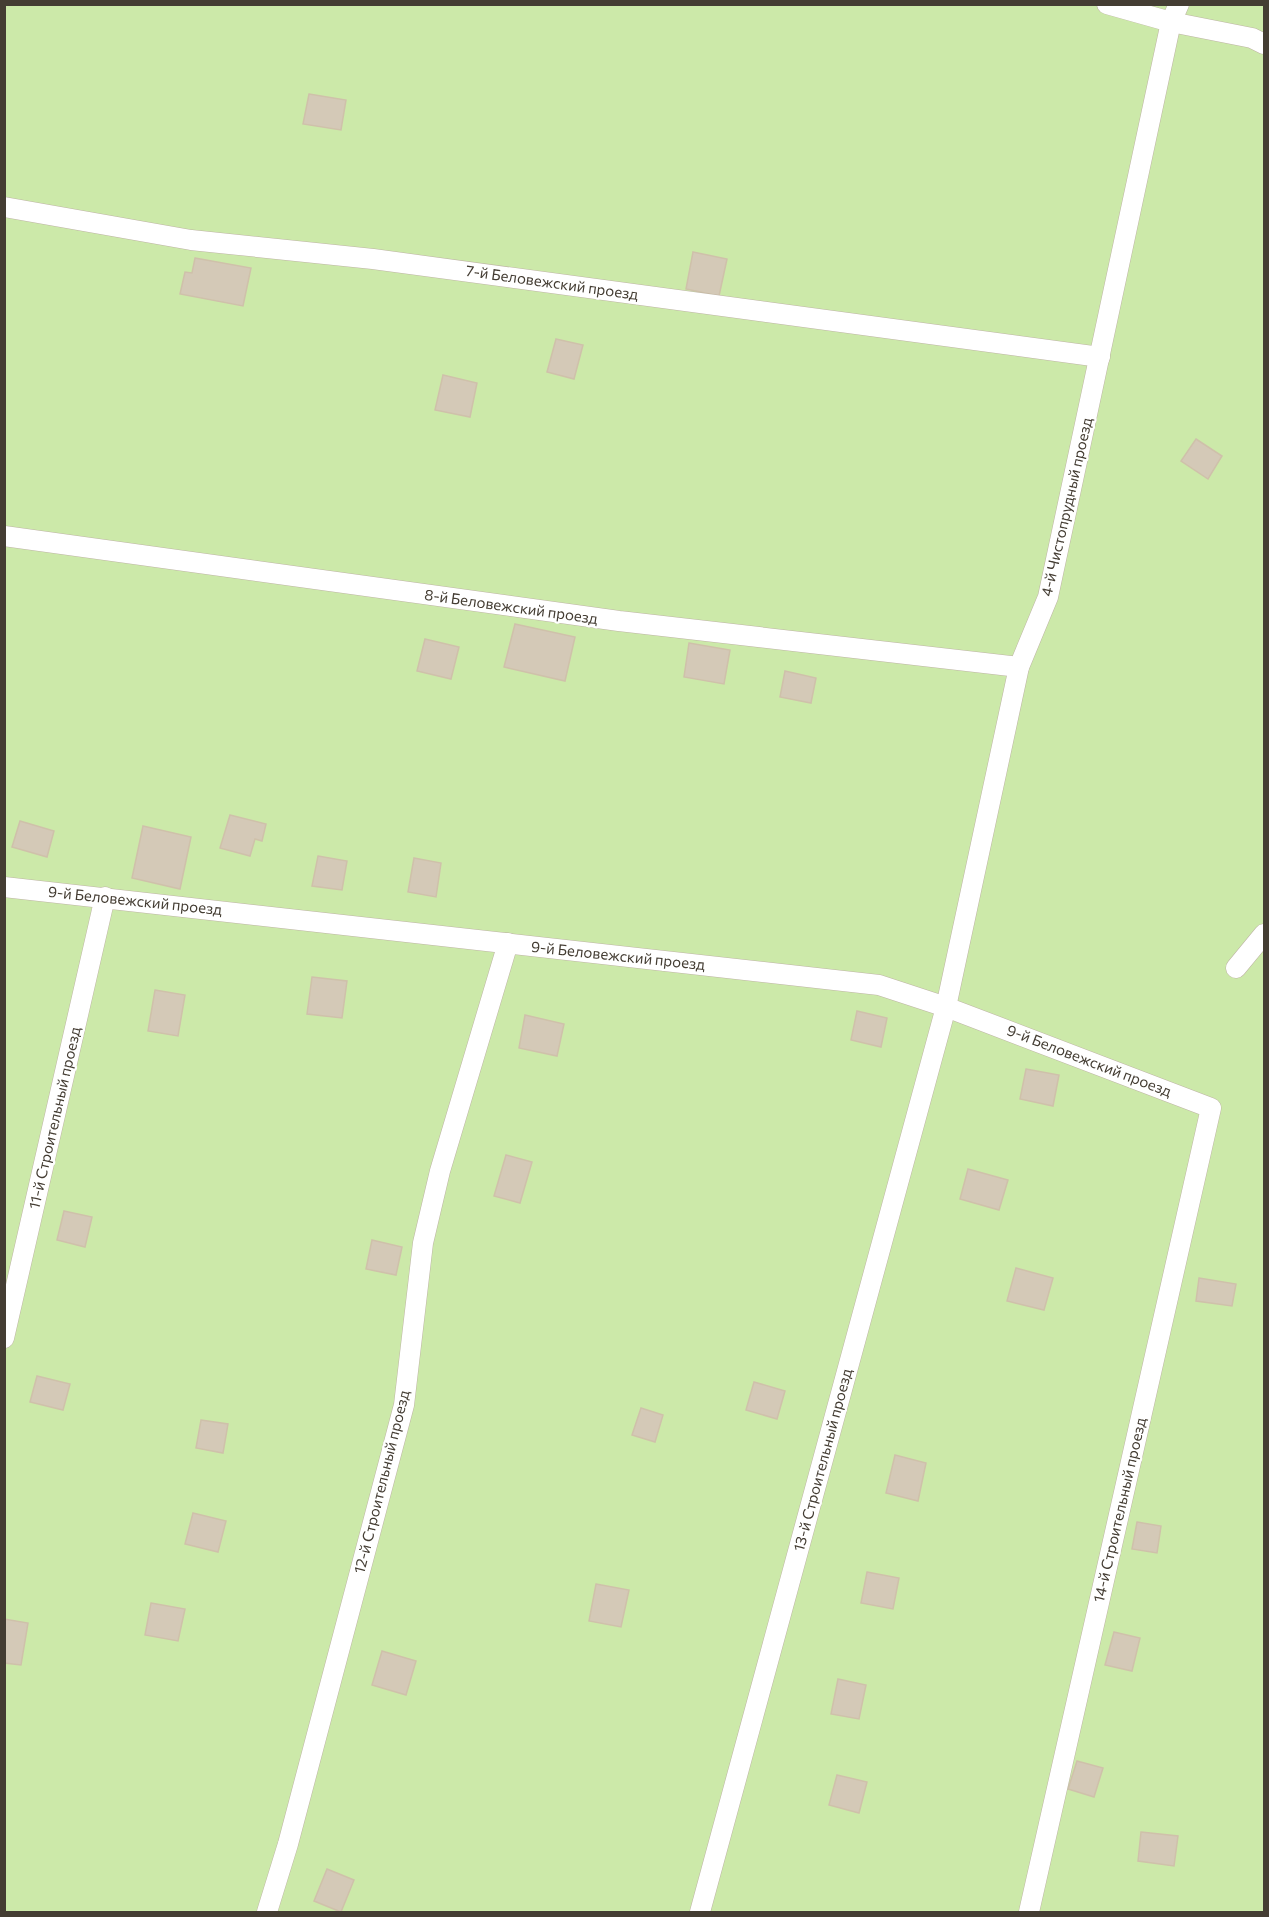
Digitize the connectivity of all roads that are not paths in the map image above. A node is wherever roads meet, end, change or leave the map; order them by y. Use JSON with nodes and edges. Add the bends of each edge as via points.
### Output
{"nodes":[{"id":1,"x":1107,"y":4,"type":"edge"},
{"id":2,"x":1175,"y":13,"type":"edge"},
{"id":3,"x":1264,"y":44,"type":"edge"},
{"id":4,"x":4,"y":207,"type":"edge"},
{"id":5,"x":1100,"y":357,"type":"junction"},
{"id":6,"x":4,"y":536,"type":"edge"},
{"id":7,"x":1019,"y":667,"type":"junction"},
{"id":8,"x":4,"y":886,"type":"edge"},
{"id":9,"x":105,"y":897,"type":"junction"},
{"id":10,"x":1264,"y":934,"type":"edge"},
{"id":11,"x":508,"y":943,"type":"junction"},
{"id":12,"x":1236,"y":968,"type":"dead end"},
{"id":13,"x":946,"y":1007,"type":"junction"},
{"id":14,"x":1211,"y":1108,"type":"joint"},
{"id":15,"x":4,"y":1338,"type":"edge"},
{"id":16,"x":267,"y":1912,"type":"edge"},
{"id":17,"x":700,"y":1912,"type":"edge"},
{"id":18,"x":1029,"y":1912,"type":"edge"}],
"edges":[{"from":1,"to":2,"type":"lane"},
{"from":2,"to":3,"type":"lane"},
{"from":2,"to":5,"type":"lane","name":"4-й Чистопрудный проезд"},
{"from":4,"to":5,"type":"lane","name":"7-й Беловежский проезд","via":[[191,240],[373,259]]},
{"from":5,"to":7,"type":"lane","name":"4-й Чистопрудный проезд","via":[[1048,597]]},
{"from":6,"to":7,"type":"lane","name":"8-й Беловежский проезд","via":[[619,621]]},
{"from":7,"to":13,"type":"lane","name":"4-й Чистопрудный проезд"},
{"from":8,"to":9,"type":"lane","name":"9-й Беловежский проезд"},
{"from":9,"to":11,"type":"lane","name":"9-й Беловежский проезд"},
{"from":9,"to":15,"type":"lane","name":"11-й Строительный проезд"},
{"from":10,"to":12,"type":"lane"},
{"from":11,"to":13,"type":"lane","name":"9-й Беловежский проезд","via":[[879,985]]},
{"from":11,"to":16,"type":"lane","name":"12-й Строительный проезд","via":[[440,1171],[423,1243],[404,1405]]},
{"from":13,"to":14,"type":"lane","name":"9-й Беловежский проезд"},
{"from":13,"to":17,"type":"lane","name":"13-й Строительный проезд"},
{"from":14,"to":18,"type":"lane","name":"14-й Строительный проезд"}]}
